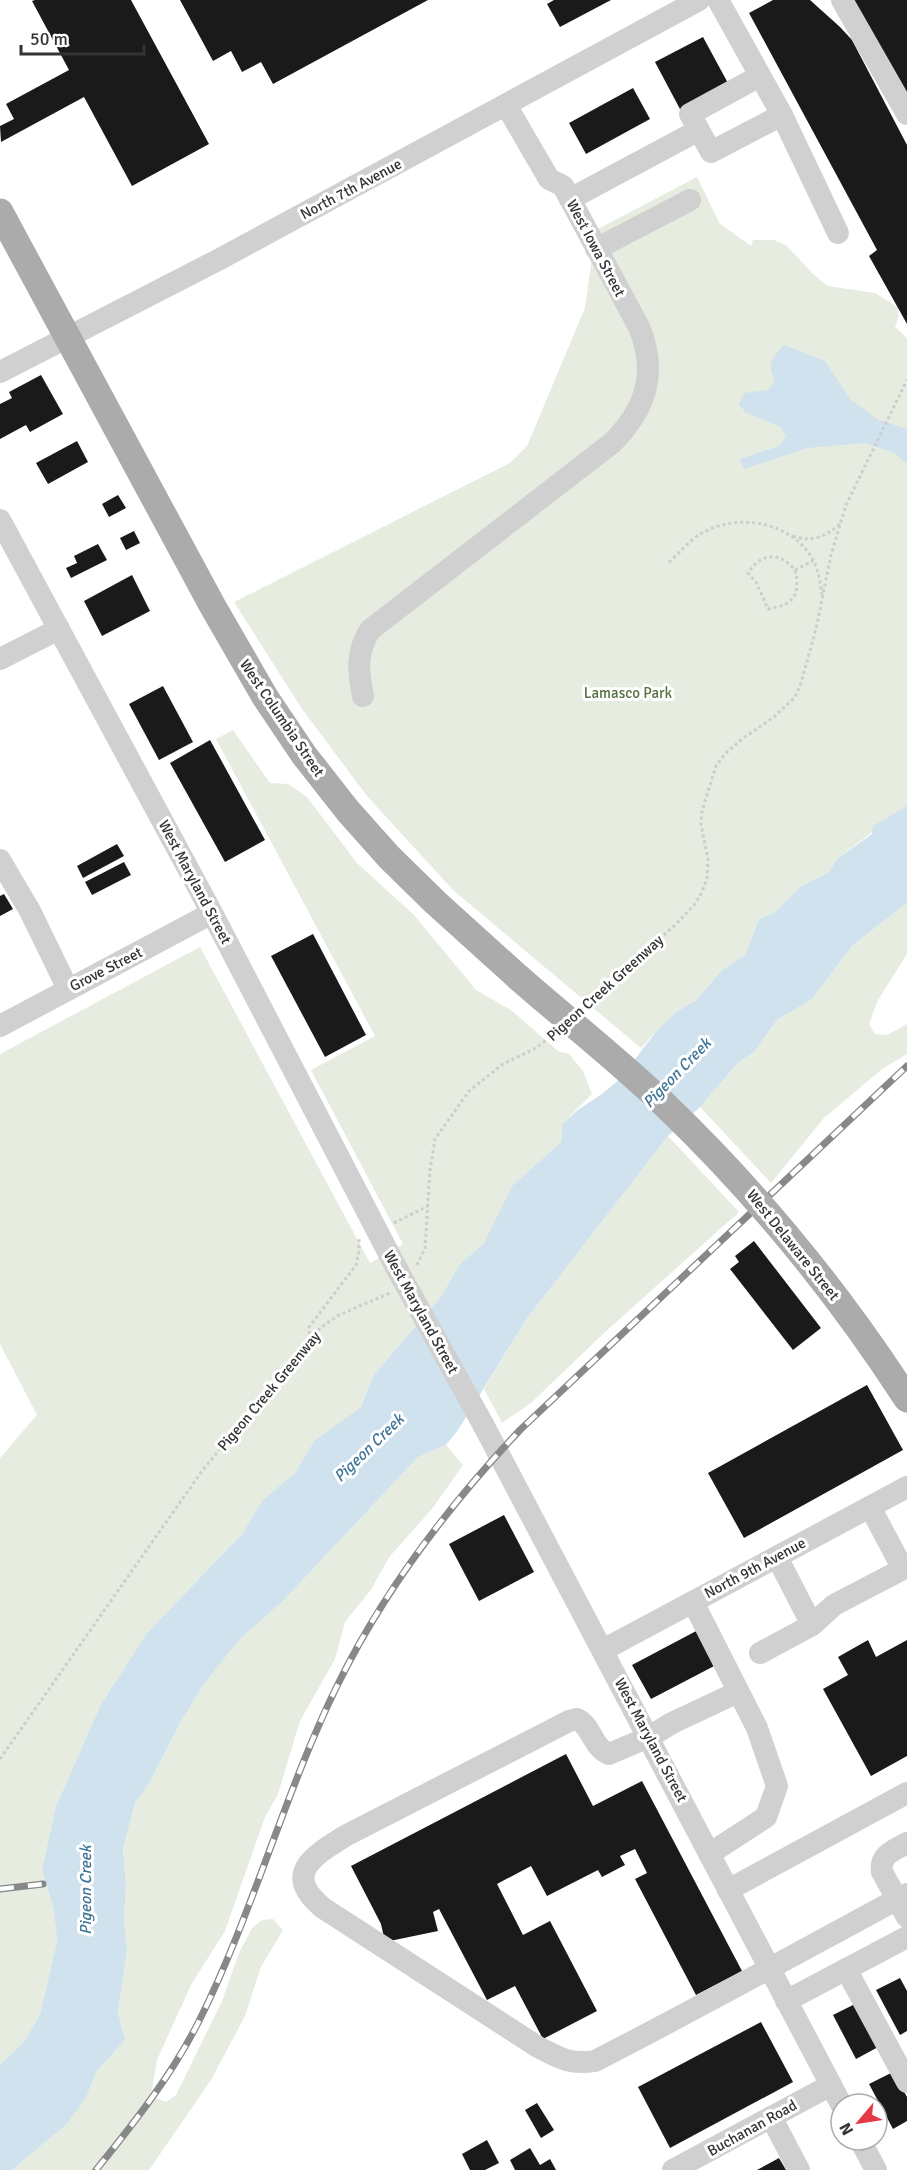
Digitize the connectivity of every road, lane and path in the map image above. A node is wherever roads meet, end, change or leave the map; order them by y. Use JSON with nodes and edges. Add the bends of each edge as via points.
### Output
{"nodes":[{"id":1,"x":699,"y":0,"type":"edge"},
{"id":2,"x":718,"y":0,"type":"edge"},
{"id":3,"x":842,"y":0,"type":"edge"},
{"id":4,"x":760,"y":76,"type":"junction"},
{"id":5,"x":506,"y":105,"type":"junction"},
{"id":6,"x":907,"y":114,"type":"edge"},
{"id":7,"x":782,"y":115,"type":"junction"},
{"id":8,"x":699,"y":130,"type":"junction"},
{"id":9,"x":570,"y":199,"type":"junction"},
{"id":10,"x":690,"y":200,"type":"dead end"},
{"id":11,"x":0,"y":212,"type":"edge"},
{"id":12,"x":838,"y":233,"type":"dead end"},
{"id":13,"x":596,"y":249,"type":"junction"},
{"id":14,"x":68,"y":336,"type":"junction"},
{"id":15,"x":0,"y":372,"type":"edge"},
{"id":16,"x":907,"y":380,"type":"edge"},
{"id":17,"x":0,"y":520,"type":"edge"},
{"id":18,"x":841,"y":522,"type":"junction"},
{"id":19,"x":792,"y":535,"type":"junction"},
{"id":20,"x":813,"y":561,"type":"junction"},
{"id":21,"x":669,"y":562,"type":"dead end"},
{"id":22,"x":795,"y":570,"type":"junction"},
{"id":23,"x":822,"y":600,"type":"junction"},
{"id":24,"x":59,"y":629,"type":"junction"},
{"id":25,"x":0,"y":659,"type":"edge"},
{"id":26,"x":363,"y":696,"type":"dead end"},
{"id":27,"x":0,"y":860,"type":"edge"},
{"id":28,"x":212,"y":913,"type":"junction"},
{"id":29,"x":68,"y":988,"type":"junction"},
{"id":30,"x":577,"y":1014,"type":"dead end"},
{"id":31,"x":0,"y":1026,"type":"edge"},
{"id":32,"x":562,"y":1027,"type":"dead end"},
{"id":33,"x":663,"y":1103,"type":"joint"},
{"id":34,"x":428,"y":1206,"type":"junction"},
{"id":35,"x":375,"y":1226,"type":"junction"},
{"id":36,"x":402,"y":1277,"type":"junction"},
{"id":37,"x":310,"y":1340,"type":"junction"},
{"id":38,"x":907,"y":1399,"type":"edge"},
{"id":39,"x":907,"y":1487,"type":"edge"},
{"id":40,"x":870,"y":1507,"type":"junction"},
{"id":41,"x":777,"y":1557,"type":"junction"},
{"id":42,"x":905,"y":1572,"type":"edge"},
{"id":43,"x":693,"y":1602,"type":"junction"},
{"id":44,"x":812,"y":1625,"type":"junction"},
{"id":45,"x":603,"y":1650,"type":"junction"},
{"id":46,"x":760,"y":1653,"type":"dead end"},
{"id":47,"x":738,"y":1692,"type":"junction"},
{"id":48,"x":649,"y":1737,"type":"junction"},
{"id":49,"x":0,"y":1759,"type":"edge"},
{"id":50,"x":907,"y":1793,"type":"edge"},
{"id":51,"x":907,"y":1843,"type":"edge"},
{"id":52,"x":710,"y":1854,"type":"junction"},
{"id":53,"x":728,"y":1890,"type":"junction"},
{"id":54,"x":904,"y":1903,"type":"edge"},
{"id":55,"x":907,"y":1937,"type":"edge"},
{"id":56,"x":769,"y":1967,"type":"junction"},
{"id":57,"x":846,"y":1969,"type":"junction"},
{"id":58,"x":786,"y":2001,"type":"junction"},
{"id":59,"x":907,"y":2082,"type":"edge"},
{"id":60,"x":835,"y":2092,"type":"edge"},
{"id":61,"x":829,"y":2096,"type":"edge"},
{"id":62,"x":771,"y":2117,"type":"junction"},
{"id":63,"x":866,"y":2152,"type":"edge"},
{"id":64,"x":673,"y":2170,"type":"edge"},
{"id":65,"x":799,"y":2170,"type":"edge"},
{"id":66,"x":876,"y":2170,"type":"edge"}],
"edges":[{"from":1,"to":5,"type":"street","name":"North 7th Avenue"},
{"from":2,"to":4,"type":"street"},
{"from":3,"to":6,"type":"street"},
{"from":4,"to":7,"type":"street"},
{"from":4,"to":8,"type":"street","via":[[690,114]]},
{"from":5,"to":9,"type":"street","name":"West Iowa Street","via":[[549,178],[563,186]]},
{"from":5,"to":14,"type":"street","name":"North 7th Avenue"},
{"from":7,"to":8,"type":"street","via":[[711,152]]},
{"from":7,"to":12,"type":"street"},
{"from":8,"to":9,"type":"street"},
{"from":9,"to":13,"type":"street","name":"West Iowa Street"},
{"from":10,"to":13,"type":"street"},
{"from":11,"to":14,"type":"main road","name":"West Columbia Street"},
{"from":13,"to":26,"type":"street","name":"West Iowa Street","via":[[643,336],[647,360],[645,395],[624,431],[612,443],[370,630],[359,654]]},
{"from":14,"to":15,"type":"street","name":"North 7th Avenue"},
{"from":14,"to":33,"type":"main road","name":"West Columbia Street","bridge":true,"via":[[245,664],[304,754],[348,811],[436,903]]},
{"from":16,"to":18,"type":"path","name":"Pigeon Creek Greenway"},
{"from":17,"to":24,"type":"street","name":"West Maryland Street"},
{"from":18,"to":19,"type":"path","via":[[831,533],[817,538],[803,540]]},
{"from":18,"to":23,"type":"path","name":"Pigeon Creek Greenway"},
{"from":19,"to":20,"type":"path","name":"Pigeon Creek Greenway"},
{"from":19,"to":21,"type":"path","via":[[746,520],[723,524],[702,533]]},
{"from":20,"to":22,"type":"path"},
{"from":20,"to":23,"type":"path","name":"Pigeon Creek Greenway","via":[[820,576]]},
{"from":22,"to":22,"type":"path","via":[[778,557],[765,557],[748,573],[768,609],[790,602],[798,583]]},
{"from":23,"to":30,"type":"path","name":"Pigeon Creek Greenway","via":[[795,697],[733,746],[716,766],[702,811],[708,860],[702,892],[695,904]]},
{"from":24,"to":25,"type":"street"},
{"from":24,"to":28,"type":"street","name":"West Maryland Street"},
{"from":27,"to":29,"type":"street"},
{"from":28,"to":29,"type":"street","name":"Grove Street"},
{"from":28,"to":35,"type":"street","name":"West Maryland Street"},
{"from":29,"to":31,"type":"street","name":"Grove Street"},
{"from":32,"to":34,"type":"path","name":"Pigeon Creek Greenway","via":[[548,1041],[503,1064],[469,1091],[435,1138]]},
{"from":33,"to":38,"type":"main road","name":"West Delaware Street","bridge":true,"via":[[776,1221],[851,1316]]},
{"from":34,"to":35,"type":"path","via":[[396,1222]]},
{"from":34,"to":36,"type":"path","name":"Pigeon Creek Greenway","via":[[425,1248]]},
{"from":35,"to":36,"type":"street","name":"West Maryland Street"},
{"from":35,"to":37,"type":"path","via":[[359,1233],[356,1265],[309,1327]]},
{"from":36,"to":37,"type":"path","name":"Pigeon Creek Greenway","via":[[320,1328]]},
{"from":36,"to":45,"type":"street","name":"West Maryland Street","bridge":true},
{"from":37,"to":49,"type":"path","name":"Pigeon Creek Greenway","via":[[202,1471]]},
{"from":39,"to":40,"type":"street","name":"North 9th Avenue"},
{"from":40,"to":41,"type":"street","name":"North 9th Avenue"},
{"from":40,"to":42,"type":"street"},
{"from":41,"to":43,"type":"street","name":"North 9th Avenue"},
{"from":41,"to":44,"type":"street"},
{"from":42,"to":44,"type":"street","via":[[834,1605]]},
{"from":43,"to":45,"type":"street","name":"North 9th Avenue"},
{"from":43,"to":47,"type":"street"},
{"from":44,"to":46,"type":"street"},
{"from":45,"to":48,"type":"street","name":"West Maryland Street"},
{"from":47,"to":48,"type":"street"},
{"from":47,"to":52,"type":"street","via":[[757,1728],[777,1786],[766,1817]]},
{"from":48,"to":52,"type":"street","name":"West Maryland Street"},
{"from":48,"to":56,"type":"street","via":[[609,1754],[601,1751],[584,1722],[568,1721],[345,1836],[309,1864],[303,1876],[304,1887],[311,1898],[342,1920],[538,2047],[568,2062],[595,2061]]},
{"from":50,"to":53,"type":"street"},
{"from":51,"to":54,"type":"street","via":[[889,1853],[881,1865]]},
{"from":52,"to":53,"type":"street","name":"West Maryland Street"},
{"from":53,"to":56,"type":"street","name":"West Maryland Street"},
{"from":54,"to":56,"type":"street"},
{"from":55,"to":57,"type":"street"},
{"from":56,"to":58,"type":"street","name":"West Maryland Street"},
{"from":57,"to":58,"type":"street"},
{"from":57,"to":59,"type":"street"},
{"from":58,"to":60,"type":"street","name":"West Maryland Street"},
{"from":61,"to":62,"type":"street","name":"Buchanan Road"},
{"from":62,"to":64,"type":"street","name":"Buchanan Road"},
{"from":62,"to":65,"type":"street"},
{"from":63,"to":66,"type":"street"}]}
